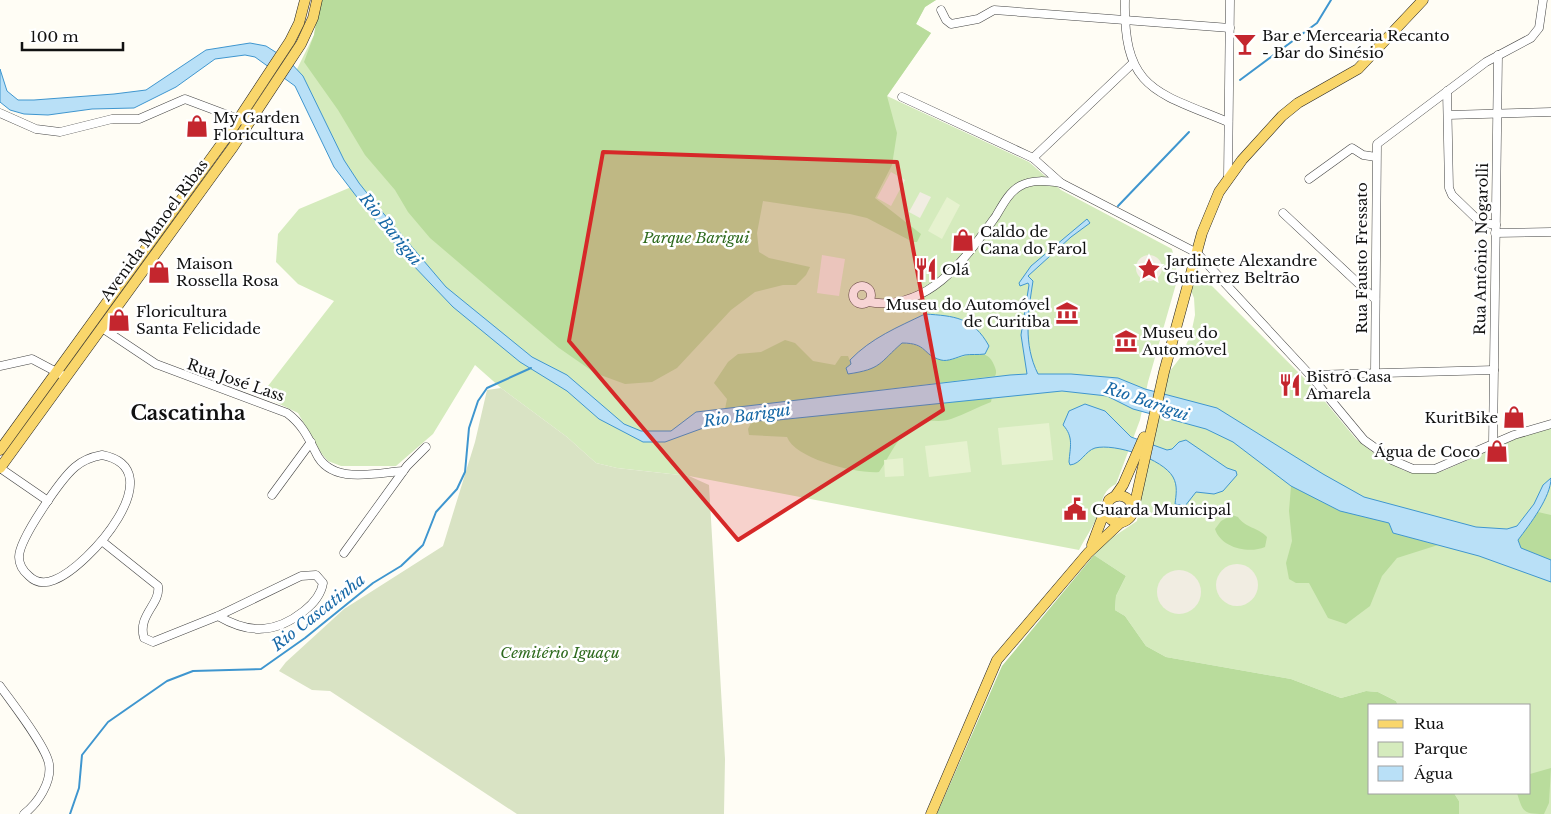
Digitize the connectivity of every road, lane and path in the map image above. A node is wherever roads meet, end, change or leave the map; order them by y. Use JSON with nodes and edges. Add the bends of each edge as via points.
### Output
{"nodes":[{"id":1,"x":305,"y":0,"type":"edge"},
{"id":2,"x":317,"y":0,"type":"edge"},
{"id":3,"x":1125,"y":0,"type":"edge"},
{"id":4,"x":1230,"y":0,"type":"edge"},
{"id":5,"x":1423,"y":0,"type":"edge"},
{"id":6,"x":1543,"y":0,"type":"edge"},
{"id":7,"x":941,"y":10,"type":"dead end"},
{"id":8,"x":1124,"y":20,"type":"junction"},
{"id":9,"x":1230,"y":28,"type":"junction"},
{"id":10,"x":289,"y":54,"type":"junction"},
{"id":11,"x":1498,"y":55,"type":"junction"},
{"id":12,"x":1133,"y":63,"type":"junction"},
{"id":13,"x":1448,"y":91,"type":"junction"},
{"id":14,"x":902,"y":97,"type":"dead end"},
{"id":15,"x":1551,"y":112,"type":"edge"},
{"id":16,"x":0,"y":113,"type":"edge"},
{"id":17,"x":1497,"y":113,"type":"junction"},
{"id":18,"x":1448,"y":115,"type":"junction"},
{"id":19,"x":244,"y":122,"type":"junction"},
{"id":20,"x":1228,"y":122,"type":"junction"},
{"id":21,"x":1376,"y":157,"type":"junction"},
{"id":22,"x":1033,"y":158,"type":"junction"},
{"id":23,"x":1228,"y":178,"type":"junction"},
{"id":24,"x":1309,"y":179,"type":"dead end"},
{"id":25,"x":1061,"y":183,"type":"junction"},
{"id":26,"x":1283,"y":213,"type":"dead end"},
{"id":27,"x":1495,"y":229,"type":"junction"},
{"id":28,"x":1551,"y":232,"type":"edge"},
{"id":29,"x":1197,"y":254,"type":"junction"},
{"id":30,"x":1375,"y":299,"type":"junction"},
{"id":31,"x":868,"y":302,"type":"dead end"},
{"id":32,"x":102,"y":328,"type":"junction"},
{"id":33,"x":0,"y":366,"type":"edge"},
{"id":34,"x":1494,"y":370,"type":"junction"},
{"id":35,"x":1375,"y":373,"type":"junction"},
{"id":36,"x":62,"y":374,"type":"junction"},
{"id":37,"x":1310,"y":375,"type":"junction"},
{"id":38,"x":1551,"y":424,"type":"edge"},
{"id":39,"x":8,"y":439,"type":"junction"},
{"id":40,"x":310,"y":442,"type":"junction"},
{"id":41,"x":1493,"y":444,"type":"junction"},
{"id":42,"x":426,"y":447,"type":"dead end"},
{"id":43,"x":0,"y":450,"type":"edge"},
{"id":44,"x":0,"y":455,"type":"edge"},
{"id":45,"x":1139,"y":461,"type":"junction"},
{"id":46,"x":0,"y":468,"type":"edge"},
{"id":47,"x":403,"y":471,"type":"junction"},
{"id":48,"x":272,"y":495,"type":"dead end"},
{"id":49,"x":1116,"y":496,"type":"junction"},
{"id":50,"x":48,"y":502,"type":"junction"},
{"id":51,"x":1134,"y":508,"type":"junction"},
{"id":52,"x":1106,"y":512,"type":"junction"},
{"id":53,"x":1120,"y":523,"type":"junction"},
{"id":54,"x":103,"y":542,"type":"junction"},
{"id":55,"x":344,"y":553,"type":"dead end"},
{"id":56,"x":1088,"y":553,"type":"junction"},
{"id":57,"x":218,"y":616,"type":"junction"},
{"id":58,"x":0,"y":686,"type":"edge"},
{"id":59,"x":24,"y":814,"type":"edge"},
{"id":60,"x":931,"y":814,"type":"edge"}],
"edges":[{"from":1,"to":10,"type":"main road","name":"Avenida Manoel Ribas"},
{"from":2,"to":10,"type":"main road","name":"Avenida Manoel Ribas","via":[[309,27]]},
{"from":3,"to":8,"type":"street"},
{"from":4,"to":9,"type":"street"},
{"from":5,"to":23,"type":"main road","via":[[1358,69],[1298,103],[1282,116]]},
{"from":6,"to":11,"type":"street","via":[[1536,33],[1527,42]]},
{"from":7,"to":8,"type":"street","via":[[951,24],[978,19],[994,10]]},
{"from":8,"to":9,"type":"street"},
{"from":8,"to":12,"type":"street"},
{"from":9,"to":20,"type":"street"},
{"from":10,"to":19,"type":"main road","name":"Avenida Manoel Ribas","via":[[278,79]]},
{"from":10,"to":19,"type":"main road","name":"Avenida Manoel Ribas","via":[[269,73]]},
{"from":11,"to":13,"type":"street"},
{"from":11,"to":17,"type":"street","name":"Rua Antônio Nogarolli"},
{"from":12,"to":20,"type":"street","via":[[1142,79],[1156,91]]},
{"from":12,"to":22,"type":"street"},
{"from":13,"to":18,"type":"street"},
{"from":13,"to":21,"type":"street","name":"Rua Fausto Fressato","via":[[1377,144]]},
{"from":14,"to":22,"type":"street"},
{"from":15,"to":17,"type":"street"},
{"from":16,"to":19,"type":"street","via":[[36,129],[60,132],[112,119],[139,119],[185,99]]},
{"from":17,"to":18,"type":"street"},
{"from":17,"to":27,"type":"street","name":"Rua Antônio Nogarolli"},
{"from":18,"to":27,"type":"street","via":[[1450,192],[1480,222]]},
{"from":19,"to":32,"type":"main road","name":"Avenida Manoel Ribas","via":[[233,147]]},
{"from":19,"to":36,"type":"main road","name":"Avenida Manoel Ribas"},
{"from":20,"to":23,"type":"street"},
{"from":21,"to":24,"type":"street","via":[[1363,155],[1352,148]]},
{"from":21,"to":30,"type":"street","name":"Rua Fausto Fressato"},
{"from":22,"to":25,"type":"street"},
{"from":23,"to":29,"type":"main road","via":[[1210,212]]},
{"from":25,"to":29,"type":"street"},
{"from":25,"to":31,"type":"street","via":[[1039,182],[1017,188],[966,257],[934,286],[898,302]]},
{"from":26,"to":30,"type":"street"},
{"from":27,"to":28,"type":"street"},
{"from":27,"to":34,"type":"street","name":"Rua Antônio Nogarolli"},
{"from":29,"to":37,"type":"street"},
{"from":29,"to":45,"type":"main road"},
{"from":30,"to":35,"type":"street","name":"Rua Fausto Fressato"},
{"from":32,"to":36,"type":"main road","name":"Avenida Manoel Ribas"},
{"from":32,"to":40,"type":"street","name":"Rua José Lass","via":[[156,364],[288,412],[300,424]]},
{"from":33,"to":36,"type":"street","via":[[32,359]]},
{"from":34,"to":35,"type":"street"},
{"from":34,"to":41,"type":"street","name":"Rua Antônio Nogarolli"},
{"from":35,"to":37,"type":"street"},
{"from":36,"to":39,"type":"main road","name":"Avenida Manoel Ribas"},
{"from":36,"to":46,"type":"main road","name":"Avenida Manoel Ribas"},
{"from":37,"to":41,"type":"street","via":[[1364,440],[1403,465],[1435,469]]},
{"from":38,"to":41,"type":"street"},
{"from":39,"to":43,"type":"main road","name":"Avenida Manoel Ribas"},
{"from":39,"to":44,"type":"main road"},
{"from":40,"to":47,"type":"street","name":"Rua José Lass","via":[[321,462],[335,472],[352,475]]},
{"from":40,"to":48,"type":"street"},
{"from":42,"to":47,"type":"street"},
{"from":45,"to":49,"type":"main road"},
{"from":45,"to":51,"type":"main road"},
{"from":46,"to":50,"type":"street"},
{"from":47,"to":55,"type":"street"},
{"from":49,"to":51,"type":"main road","via":[[1128,498]]},
{"from":49,"to":52,"type":"main road","via":[[1107,503]]},
{"from":50,"to":54,"type":"street","via":[[19,555],[20,564],[33,579],[47,582],[61,577]]},
{"from":50,"to":54,"type":"street","via":[[67,475],[83,461],[102,456],[119,462],[126,470],[129,490],[121,515]]},
{"from":51,"to":53,"type":"main road","via":[[1131,516]]},
{"from":52,"to":53,"type":"main road","via":[[1111,520]]},
{"from":52,"to":56,"type":"main road"},
{"from":53,"to":56,"type":"main road"},
{"from":54,"to":57,"type":"street","via":[[158,586],[143,624],[144,638],[159,640]]},
{"from":56,"to":60,"type":"main road","via":[[997,660]]},
{"from":57,"to":57,"type":"street","via":[[244,628],[282,626],[308,608],[317,598],[323,583],[316,575],[300,576]]},
{"from":58,"to":59,"type":"street","via":[[42,747],[50,765],[45,788]]}]}
